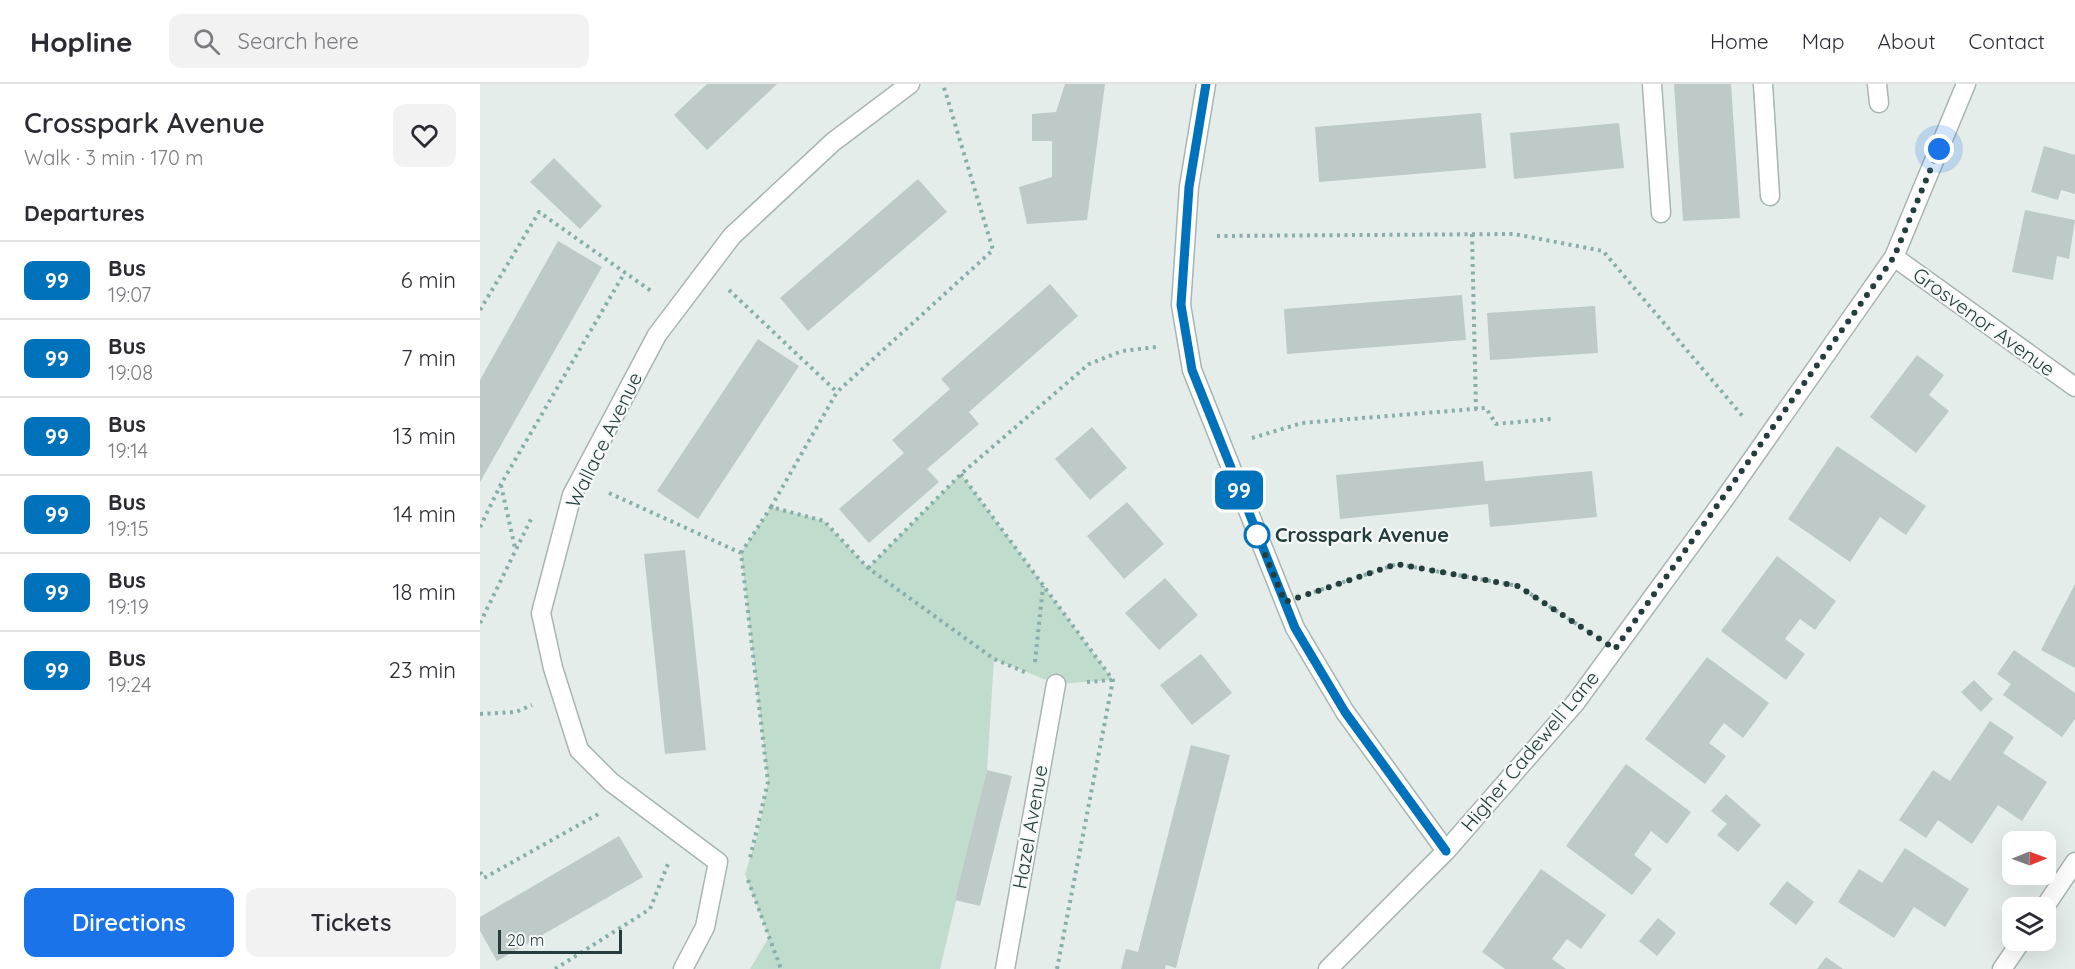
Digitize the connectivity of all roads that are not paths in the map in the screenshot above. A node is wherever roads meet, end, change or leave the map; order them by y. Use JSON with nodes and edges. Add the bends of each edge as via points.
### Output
{"nodes":[{"id":1,"x":910,"y":84,"type":"edge"},
{"id":2,"x":1206,"y":84,"type":"edge"},
{"id":3,"x":1652,"y":84,"type":"edge"},
{"id":4,"x":1763,"y":84,"type":"edge"},
{"id":5,"x":1877,"y":84,"type":"edge"},
{"id":6,"x":1966,"y":84,"type":"edge"},
{"id":7,"x":1879,"y":104,"type":"dead end"},
{"id":8,"x":1770,"y":196,"type":"dead end"},
{"id":9,"x":1661,"y":213,"type":"dead end"},
{"id":10,"x":1894,"y":257,"type":"junction"},
{"id":11,"x":2075,"y":387,"type":"edge"},
{"id":12,"x":1056,"y":684,"type":"road end"},
{"id":13,"x":1446,"y":851,"type":"junction"},
{"id":14,"x":2075,"y":862,"type":"edge"},
{"id":15,"x":2051,"y":897,"type":"edge"},
{"id":16,"x":2014,"y":951,"type":"edge"},
{"id":17,"x":683,"y":969,"type":"edge"},
{"id":18,"x":1005,"y":969,"type":"edge"},
{"id":19,"x":1328,"y":969,"type":"edge"},
{"id":20,"x":2002,"y":969,"type":"edge"}],
"edges":[{"from":1,"to":17,"type":"street","name":"Wallace Avenue","via":[[833,142],[732,236],[657,335],[573,495],[541,613],[579,750],[630,796],[718,862],[705,927]]},
{"from":2,"to":13,"type":"street","via":[[1189,187],[1181,305],[1192,370],[1295,628],[1345,712]]},
{"from":3,"to":9,"type":"street"},
{"from":4,"to":8,"type":"street"},
{"from":5,"to":7,"type":"street"},
{"from":6,"to":10,"type":"street","name":"Higher Cadewell Lane"},
{"from":10,"to":11,"type":"street","name":"Grosvenor Avenue"},
{"from":10,"to":13,"type":"street","name":"Higher Cadewell Lane","via":[[1576,702]]},
{"from":12,"to":18,"type":"street","name":"Hazel Avenue"},
{"from":13,"to":19,"type":"street","name":"Higher Cadewell Lane"},
{"from":14,"to":15,"type":"street"},
{"from":16,"to":20,"type":"street"}]}
